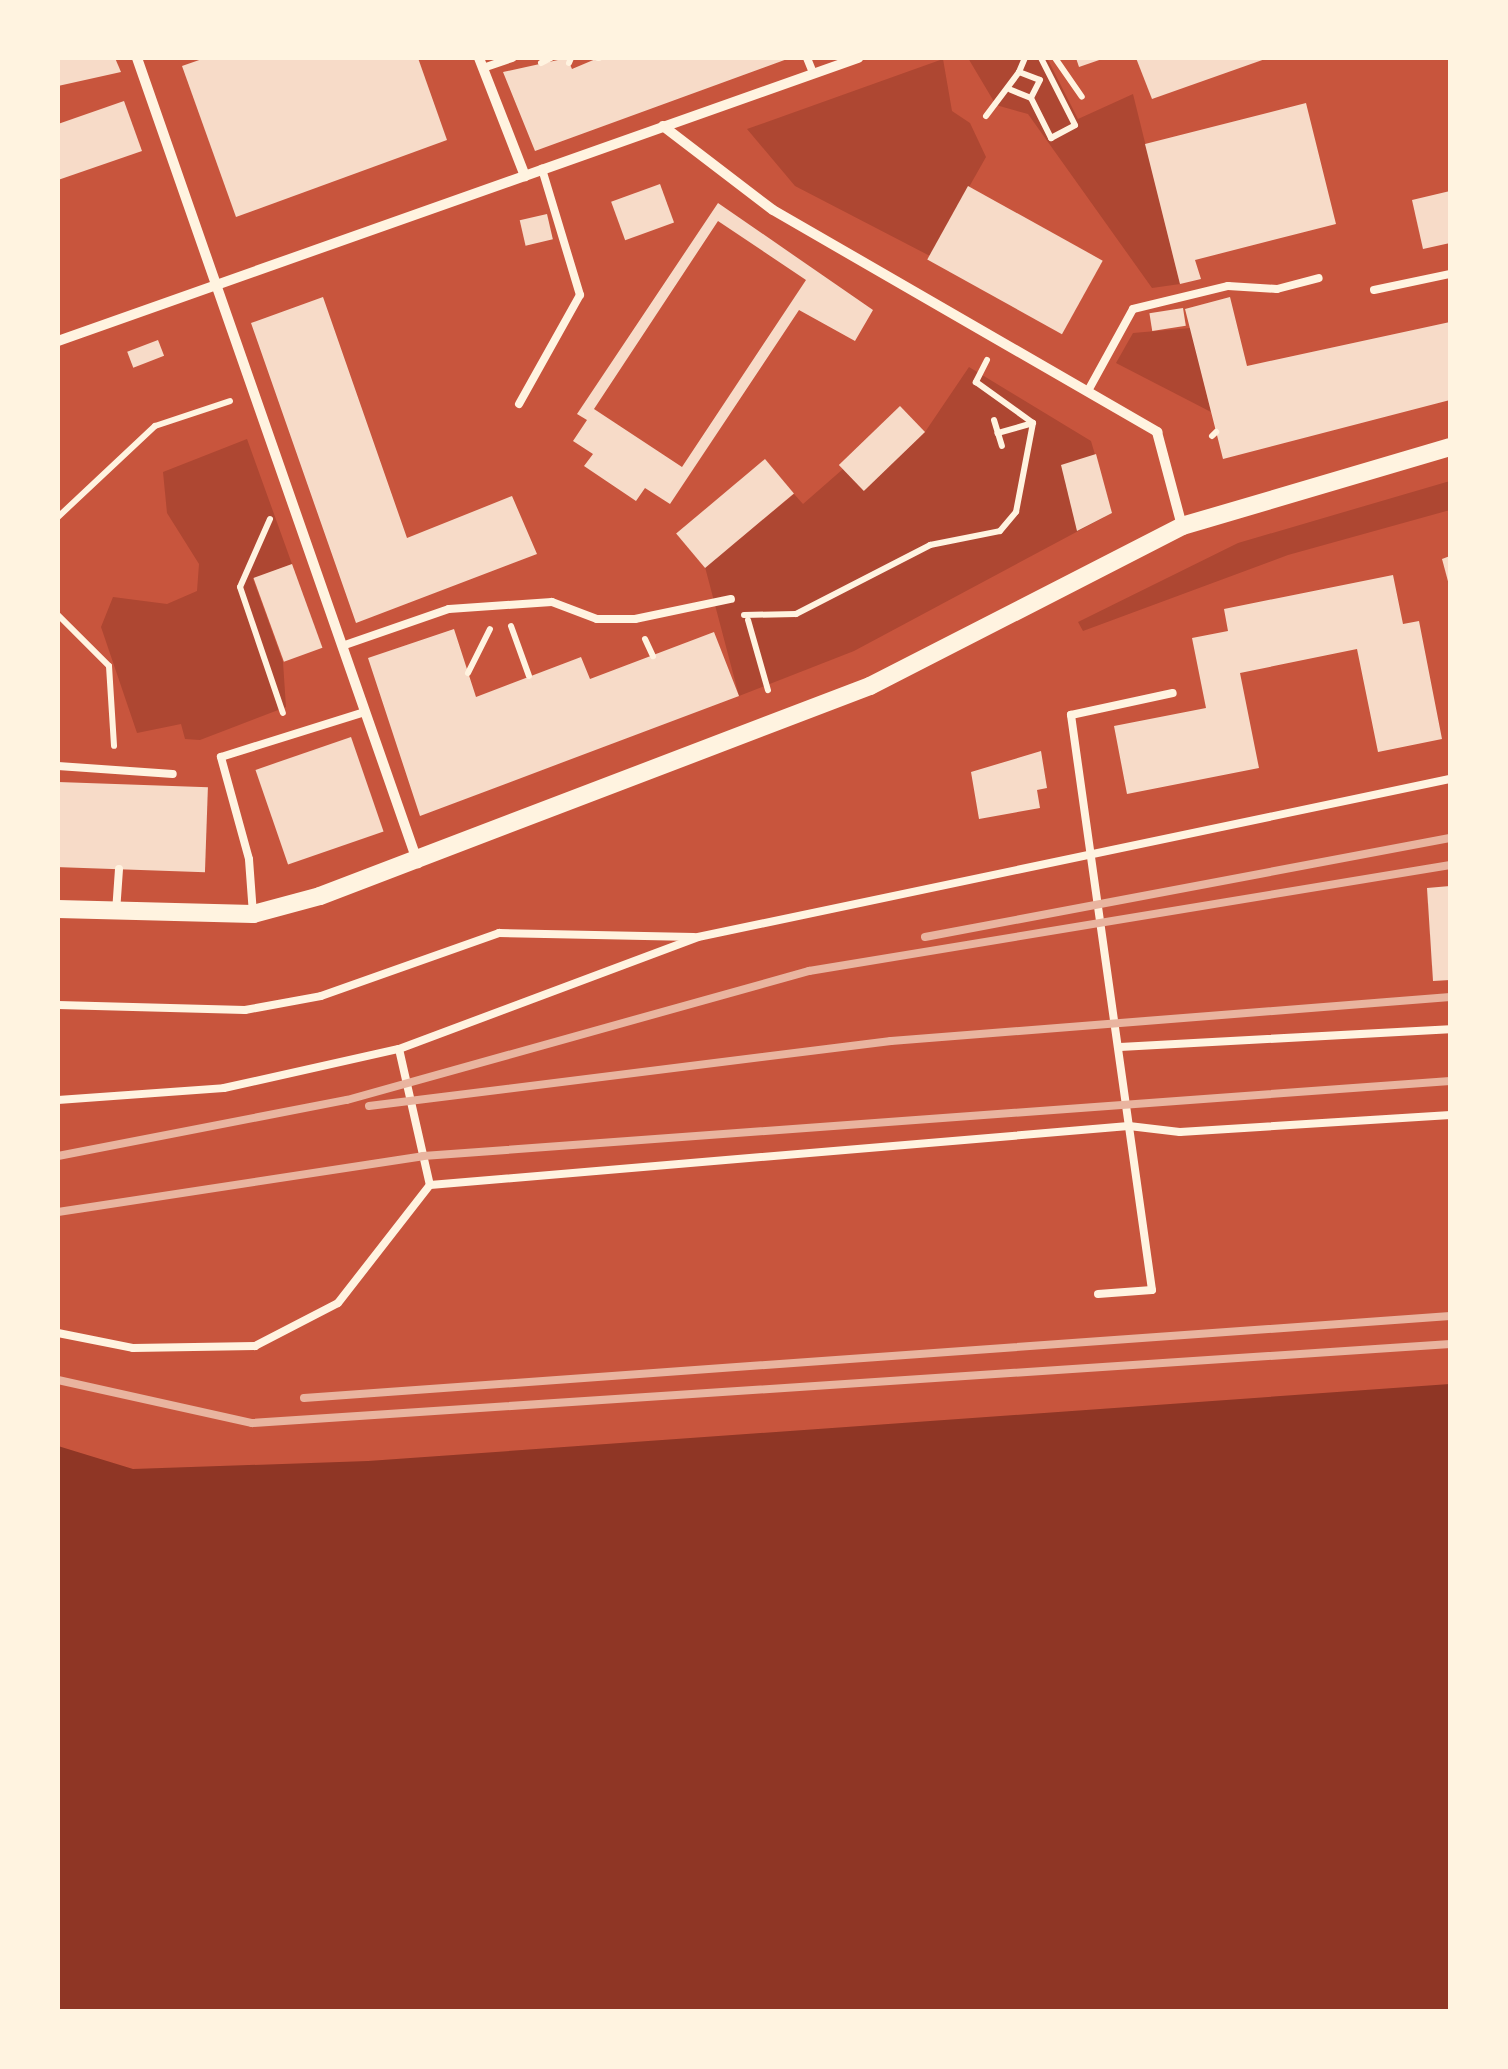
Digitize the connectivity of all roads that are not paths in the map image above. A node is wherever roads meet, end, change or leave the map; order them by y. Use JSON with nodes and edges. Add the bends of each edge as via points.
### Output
{"nodes":[{"id":1,"x":138,"y":58,"type":"edge"},
{"id":2,"x":512,"y":58,"type":"edge"},
{"id":3,"x":807,"y":58,"type":"edge"},
{"id":4,"x":858,"y":58,"type":"edge"},
{"id":5,"x":481,"y":62,"type":"edge"},
{"id":6,"x":813,"y":74,"type":"junction"},
{"id":7,"x":664,"y":126,"type":"junction"},
{"id":8,"x":542,"y":169,"type":"junction"},
{"id":9,"x":525,"y":176,"type":"junction"},
{"id":10,"x":1450,"y":274,"type":"edge"},
{"id":11,"x":1320,"y":278,"type":"dead end"},
{"id":12,"x":218,"y":284,"type":"junction"},
{"id":13,"x":1374,"y":290,"type":"dead end"},
{"id":14,"x":58,"y":340,"type":"edge"},
{"id":15,"x":1089,"y":389,"type":"junction"},
{"id":16,"x":520,"y":404,"type":"dead end"},
{"id":17,"x":1450,"y":448,"type":"edge"},
{"id":18,"x":1182,"y":526,"type":"junction"},
{"id":19,"x":731,"y":599,"type":"road end"},
{"id":20,"x":342,"y":646,"type":"junction"},
{"id":21,"x":1173,"y":693,"type":"dead end"},
{"id":22,"x":365,"y":712,"type":"junction"},
{"id":23,"x":58,"y":766,"type":"edge"},
{"id":24,"x":124,"y":770,"type":"junction"},
{"id":25,"x":172,"y":774,"type":"dead end"},
{"id":26,"x":1450,"y":778,"type":"edge"},
{"id":27,"x":124,"y":784,"type":"dead end"},
{"id":28,"x":1094,"y":853,"type":"junction"},
{"id":29,"x":418,"y":863,"type":"junction"},
{"id":30,"x":119,"y":869,"type":"dead end"},
{"id":31,"x":58,"y":909,"type":"edge"},
{"id":32,"x":116,"y":912,"type":"junction"},
{"id":33,"x":253,"y":914,"type":"junction"},
{"id":34,"x":698,"y":937,"type":"junction"},
{"id":35,"x":58,"y":1005,"type":"edge"},
{"id":36,"x":1450,"y":1029,"type":"edge"},
{"id":37,"x":1120,"y":1047,"type":"junction"},
{"id":38,"x":399,"y":1049,"type":"junction"},
{"id":39,"x":58,"y":1100,"type":"edge"},
{"id":40,"x":1450,"y":1115,"type":"edge"},
{"id":41,"x":1129,"y":1126,"type":"junction"},
{"id":42,"x":430,"y":1185,"type":"junction"},
{"id":43,"x":1098,"y":1294,"type":"dead end"},
{"id":44,"x":58,"y":1334,"type":"edge"}],
"edges":[{"from":1,"to":12,"type":"street"},
{"from":2,"to":5,"type":"lane"},
{"from":3,"to":6,"type":"lane"},
{"from":4,"to":6,"type":"street"},
{"from":5,"to":9,"type":"street"},
{"from":6,"to":7,"type":"street"},
{"from":7,"to":8,"type":"street"},
{"from":7,"to":15,"type":"street","via":[[773,210]]},
{"from":8,"to":9,"type":"street"},
{"from":8,"to":16,"type":"lane","via":[[580,295]]},
{"from":9,"to":12,"type":"street"},
{"from":10,"to":13,"type":"lane"},
{"from":11,"to":15,"type":"lane","via":[[1133,308]]},
{"from":12,"to":14,"type":"street"},
{"from":12,"to":20,"type":"street"},
{"from":15,"to":18,"type":"street","via":[[1157,432]]},
{"from":17,"to":18,"type":"street"},
{"from":18,"to":29,"type":"street","via":[[870,686]]},
{"from":19,"to":20,"type":"lane","via":[[635,619],[504,603],[449,609]]},
{"from":20,"to":22,"type":"street"},
{"from":21,"to":28,"type":"lane","via":[[1071,714]]},
{"from":22,"to":29,"type":"street"},
{"from":22,"to":33,"type":"lane","via":[[221,757],[249,859]]},
{"from":23,"to":24,"type":"lane"},
{"from":24,"to":25,"type":"lane"},
{"from":24,"to":27,"type":"lane"},
{"from":26,"to":28,"type":"lane"},
{"from":28,"to":34,"type":"lane"},
{"from":28,"to":37,"type":"lane"},
{"from":29,"to":33,"type":"street"},
{"from":30,"to":32,"type":"lane"},
{"from":31,"to":32,"type":"street"},
{"from":32,"to":33,"type":"street"},
{"from":34,"to":35,"type":"lane","via":[[498,933],[321,996],[245,1010]]},
{"from":34,"to":38,"type":"lane"},
{"from":36,"to":37,"type":"lane"},
{"from":37,"to":41,"type":"lane"},
{"from":38,"to":39,"type":"lane","via":[[224,1088]]},
{"from":38,"to":42,"type":"lane"},
{"from":40,"to":41,"type":"lane","via":[[1180,1132]]},
{"from":41,"to":42,"type":"lane"},
{"from":41,"to":43,"type":"lane","via":[[1152,1290]]},
{"from":42,"to":44,"type":"lane","via":[[338,1302],[255,1346],[134,1348]]}]}
